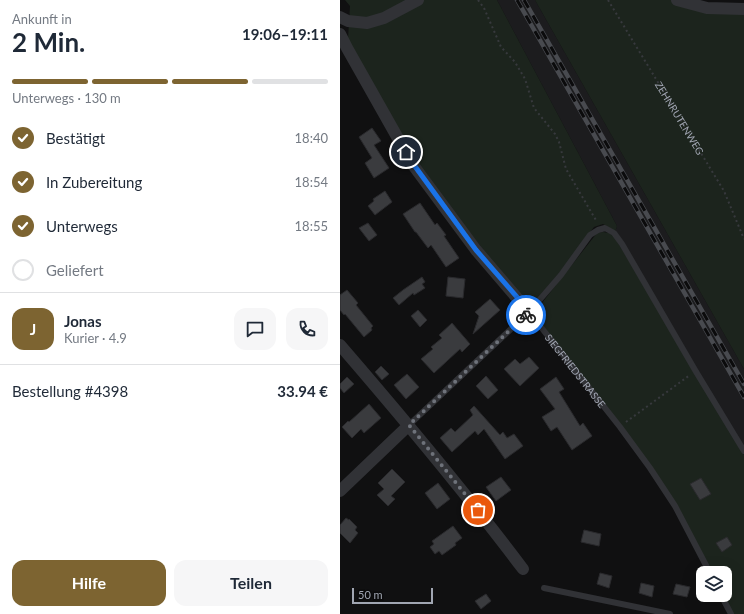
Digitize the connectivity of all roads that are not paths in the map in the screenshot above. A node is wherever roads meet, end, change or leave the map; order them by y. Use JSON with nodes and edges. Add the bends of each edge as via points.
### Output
{"nodes":[{"id":1,"x":418,"y":0,"type":"edge"},
{"id":2,"x":677,"y":0,"type":"edge"},
{"id":3,"x":744,"y":9,"type":"edge"},
{"id":4,"x":342,"y":18,"type":"edge"},
{"id":5,"x":340,"y":34,"type":"edge"},
{"id":6,"x":530,"y":312,"type":"junction"},
{"id":7,"x":340,"y":345,"type":"edge"},
{"id":8,"x":409,"y":425,"type":"junction"},
{"id":9,"x":744,"y":451,"type":"edge"},
{"id":10,"x":340,"y":490,"type":"edge"},
{"id":11,"x":706,"y":566,"type":"edge"},
{"id":12,"x":523,"y":569,"type":"dead end"},
{"id":13,"x":544,"y":588,"type":"dead end"},
{"id":14,"x":725,"y":602,"type":"edge"},
{"id":15,"x":670,"y":614,"type":"edge"},
{"id":16,"x":731,"y":614,"type":"edge"}],
"edges":[{"from":1,"to":4,"type":"street","via":[[384,18],[367,23]]},
{"from":2,"to":3,"type":"street","via":[[707,8]]},
{"from":4,"to":5,"type":"street","name":"SIEGFRIEDSTRASSE"},
{"from":5,"to":6,"type":"street","name":"SIEGFRIEDSTRASSE","via":[[414,165],[476,250]]},
{"from":6,"to":8,"type":"lane"},
{"from":6,"to":9,"type":"lane","via":[[590,235],[604,228],[614,233]]},
{"from":6,"to":11,"type":"lane","name":"SIEGFRIEDSTRASSE","via":[[650,468],[675,506]]},
{"from":7,"to":8,"type":"street"},
{"from":8,"to":10,"type":"street"},
{"from":8,"to":12,"type":"street"},
{"from":13,"to":15,"type":"lane"},
{"from":14,"to":16,"type":"lane"}]}
